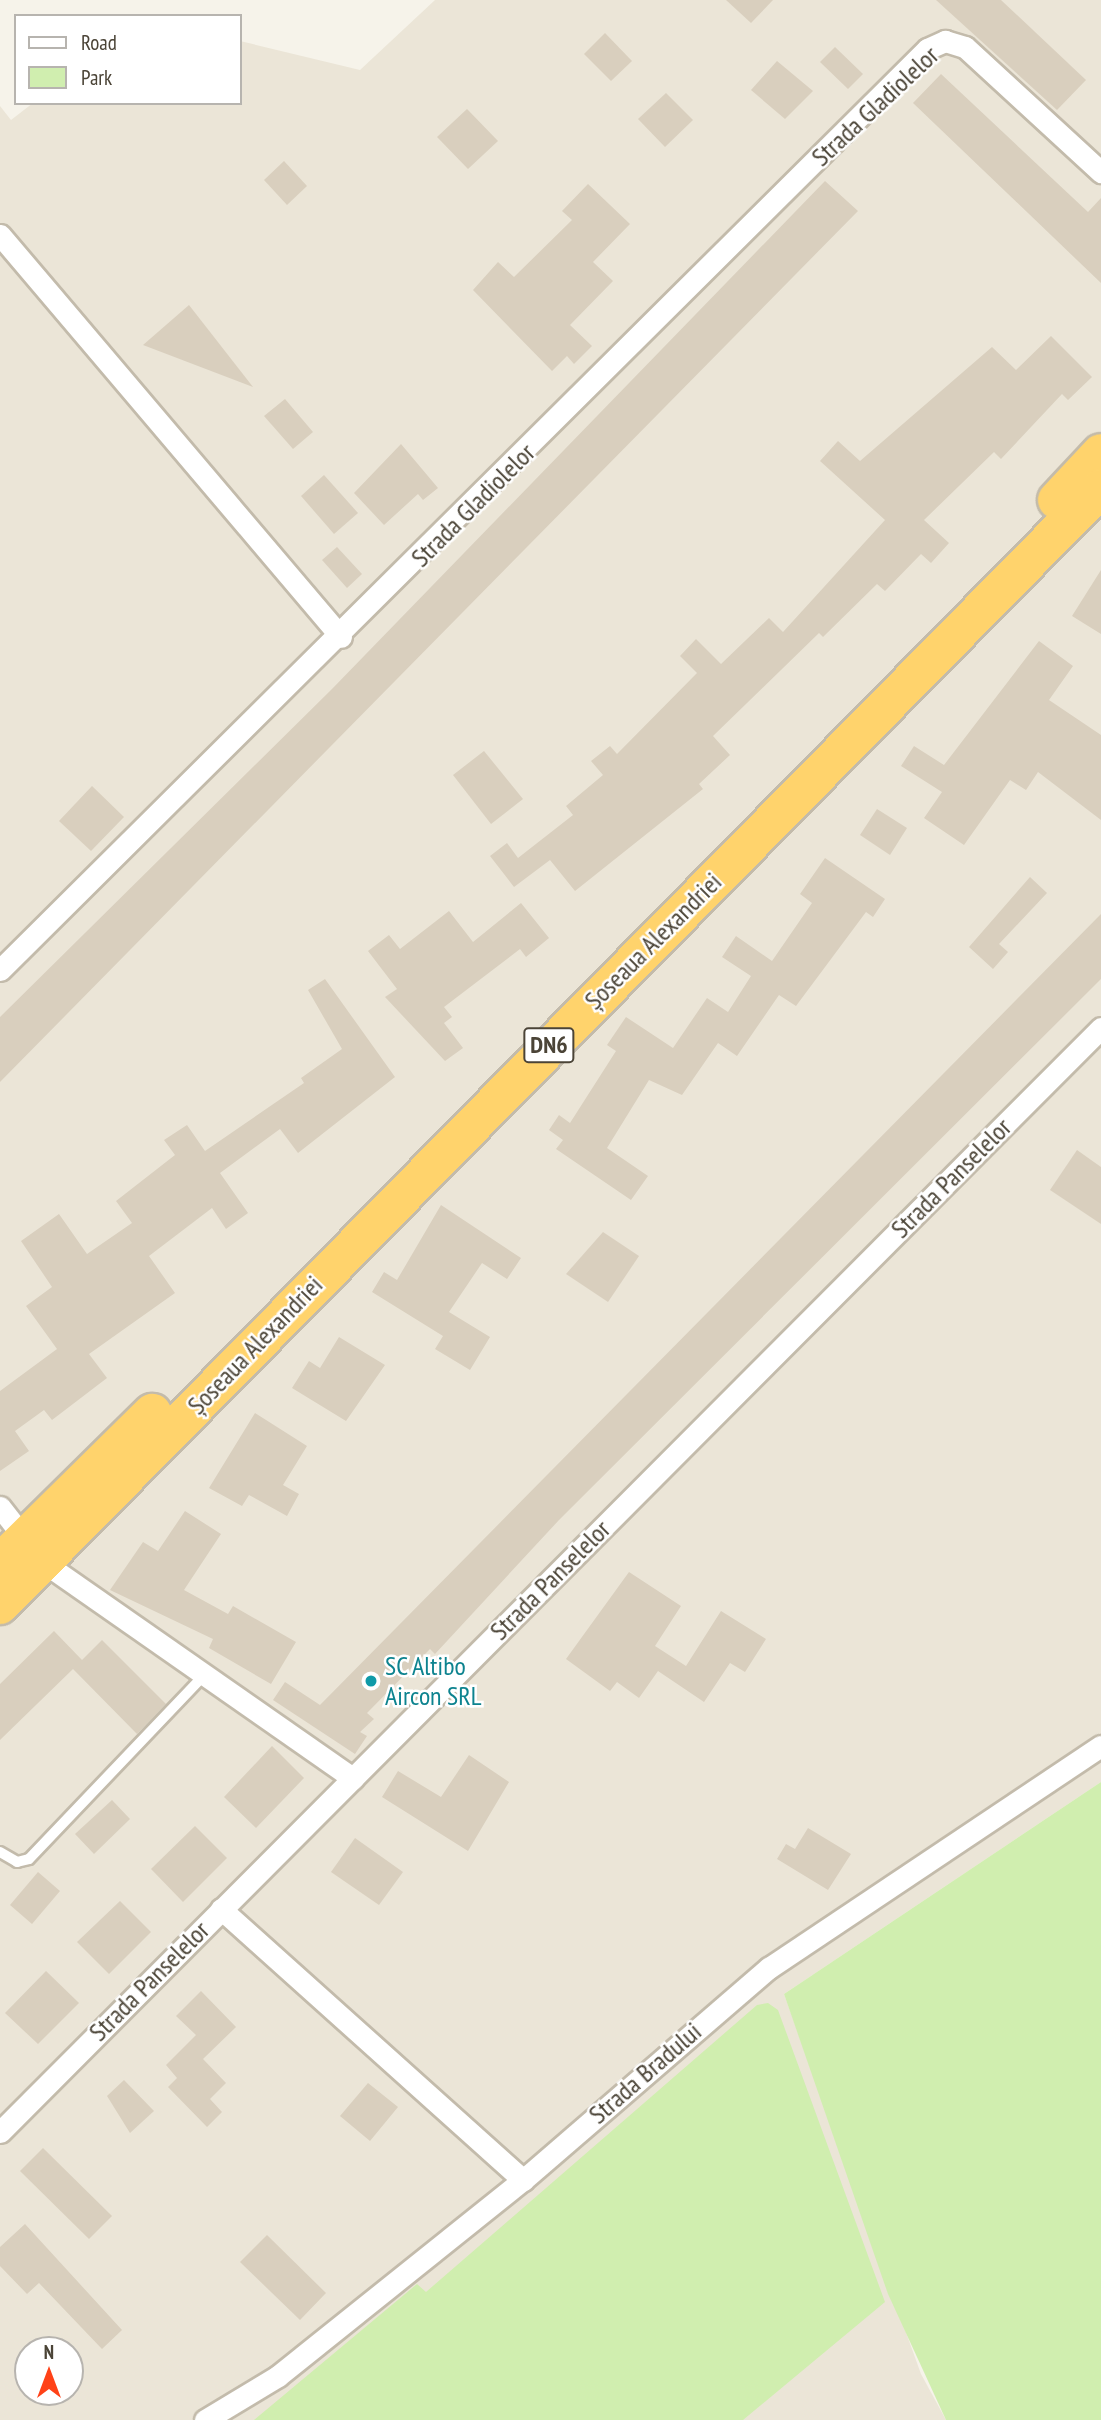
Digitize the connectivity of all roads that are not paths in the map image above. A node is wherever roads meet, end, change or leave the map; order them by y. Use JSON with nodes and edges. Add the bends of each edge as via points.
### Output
{"nodes":[{"id":1,"x":1101,"y":172,"type":"edge"},
{"id":2,"x":0,"y":235,"type":"edge"},
{"id":3,"x":1101,"y":453,"type":"edge"},
{"id":4,"x":1101,"y":488,"type":"edge"},
{"id":5,"x":341,"y":637,"type":"junction"},
{"id":6,"x":0,"y":970,"type":"edge"},
{"id":7,"x":1101,"y":1028,"type":"edge"},
{"id":8,"x":0,"y":1507,"type":"edge"},
{"id":9,"x":22,"y":1554,"type":"edge"},
{"id":10,"x":0,"y":1605,"type":"edge"},
{"id":11,"x":205,"y":1674,"type":"junction"},
{"id":12,"x":1101,"y":1746,"type":"edge"},
{"id":13,"x":353,"y":1777,"type":"junction"},
{"id":14,"x":0,"y":1852,"type":"edge"},
{"id":15,"x":221,"y":1909,"type":"junction"},
{"id":16,"x":0,"y":2132,"type":"edge"},
{"id":17,"x":523,"y":2180,"type":"junction"},
{"id":18,"x":230,"y":2414,"type":"edge"},
{"id":19,"x":205,"y":2420,"type":"edge"}],
"edges":[{"from":1,"to":5,"type":"street","name":"Strada Gladiolelor","via":[[965,47],[945,41],[927,49]]},
{"from":2,"to":5,"type":"street"},
{"from":3,"to":9,"type":"highway","name":"Șoseaua Alexandriei","number":"DN6"},
{"from":4,"to":9,"type":"highway","name":"Șoseaua Alexandriei","number":"DN6"},
{"from":5,"to":6,"type":"street","name":"Strada Gladiolelor"},
{"from":7,"to":13,"type":"street","name":"Strada Panselelor"},
{"from":8,"to":9,"type":"street"},
{"from":9,"to":10,"type":"highway","name":"Șoseaua Alexandriei","number":"DN6"},
{"from":9,"to":11,"type":"street"},
{"from":11,"to":13,"type":"street"},
{"from":11,"to":14,"type":"lane","via":[[29,1859],[16,1861]]},
{"from":12,"to":17,"type":"street","name":"Strada Bradului","via":[[769,1968]]},
{"from":13,"to":15,"type":"street","name":"Strada Panselelor"},
{"from":15,"to":16,"type":"street","name":"Strada Panselelor"},
{"from":15,"to":17,"type":"street"},
{"from":17,"to":18,"type":"street","name":"Strada Bradului"},
{"from":18,"to":19,"type":"street","name":"Strada Bradului"}]}
